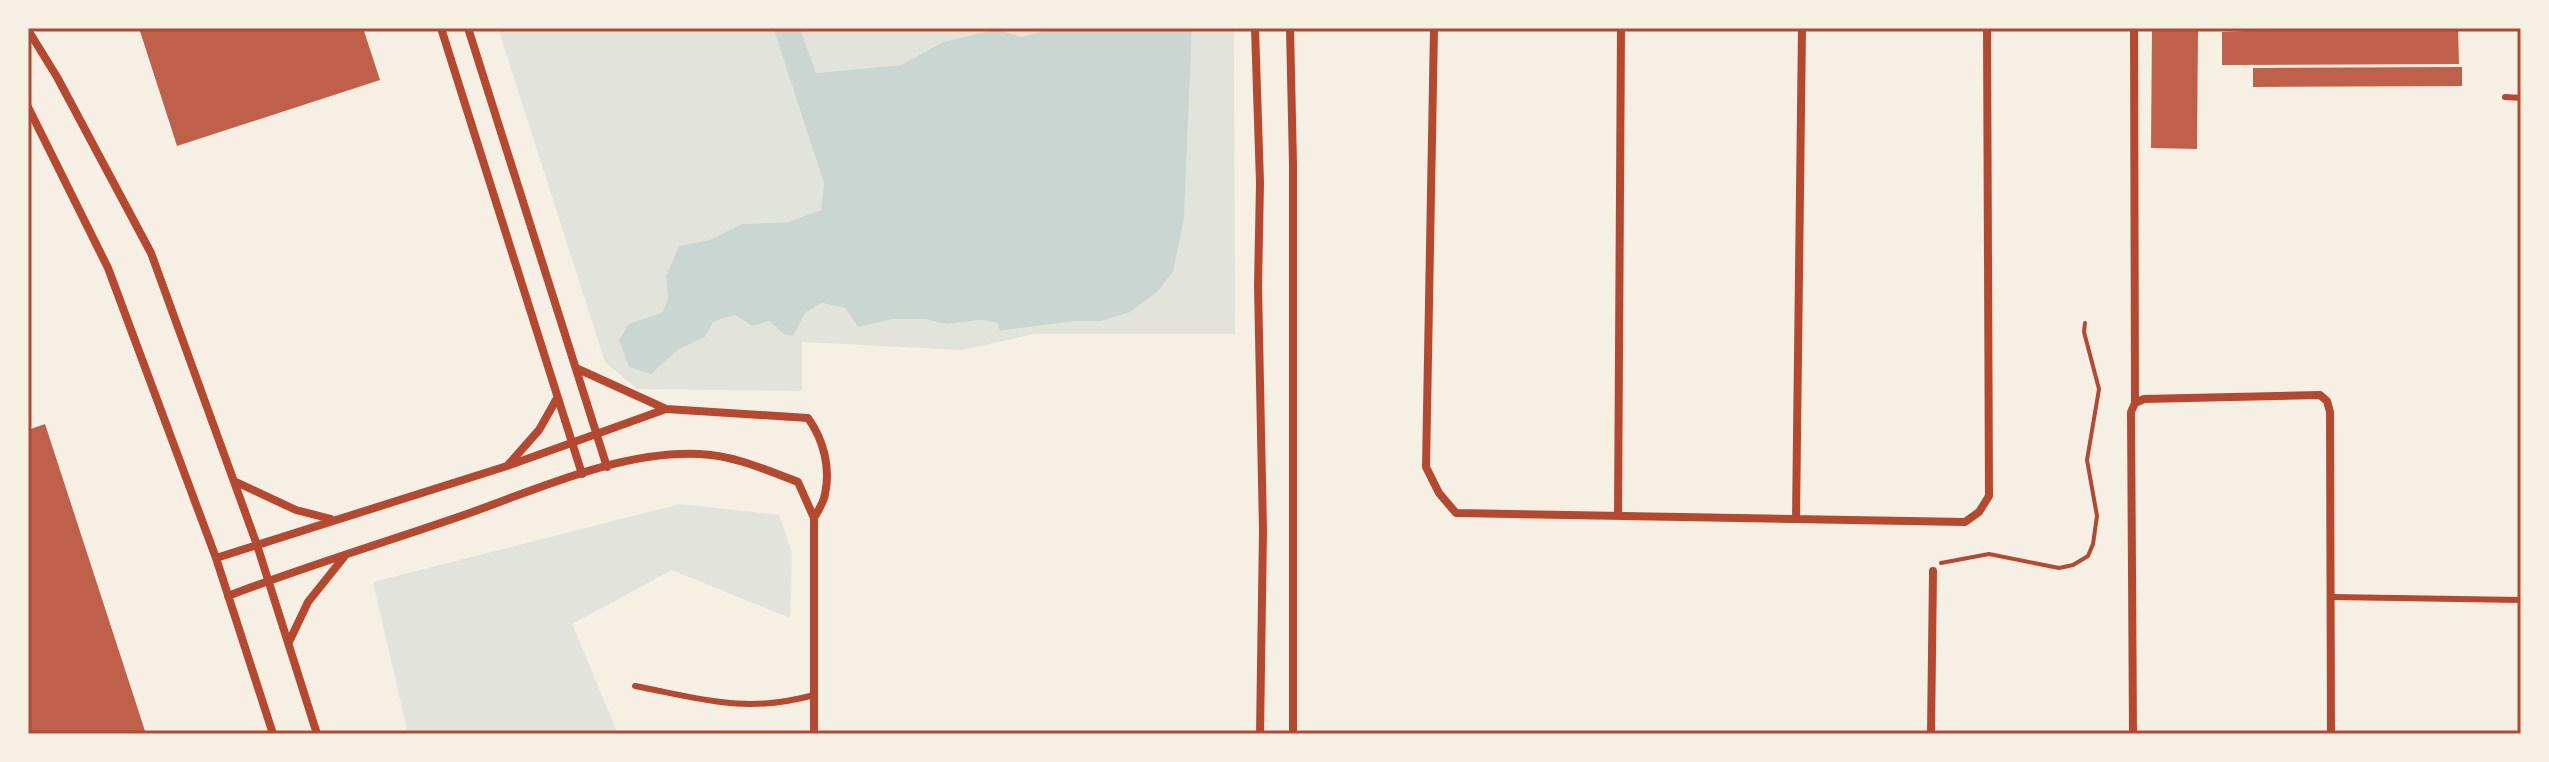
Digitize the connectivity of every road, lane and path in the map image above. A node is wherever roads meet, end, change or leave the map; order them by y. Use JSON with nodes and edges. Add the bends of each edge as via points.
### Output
{"nodes":[{"id":1,"x":441,"y":28,"type":"edge"},
{"id":2,"x":468,"y":28,"type":"edge"},
{"id":3,"x":1255,"y":28,"type":"edge"},
{"id":4,"x":1290,"y":28,"type":"edge"},
{"id":5,"x":1434,"y":28,"type":"edge"},
{"id":6,"x":1621,"y":28,"type":"edge"},
{"id":7,"x":1802,"y":28,"type":"edge"},
{"id":8,"x":1987,"y":28,"type":"edge"},
{"id":9,"x":2134,"y":28,"type":"edge"},
{"id":10,"x":28,"y":30,"type":"edge"},
{"id":11,"x":2505,"y":97,"type":"dead end"},
{"id":12,"x":2521,"y":98,"type":"edge"},
{"id":13,"x":28,"y":107,"type":"edge"},
{"id":14,"x":2085,"y":323,"type":"dead end"},
{"id":15,"x":578,"y":369,"type":"junction"},
{"id":16,"x":556,"y":400,"type":"junction"},
{"id":17,"x":2135,"y":403,"type":"junction"},
{"id":18,"x":666,"y":409,"type":"junction"},
{"id":19,"x":598,"y":435,"type":"junction"},
{"id":20,"x":570,"y":443,"type":"junction"},
{"id":21,"x":507,"y":466,"type":"junction"},
{"id":22,"x":607,"y":467,"type":"junction"},
{"id":23,"x":582,"y":474,"type":"junction"},
{"id":24,"x":235,"y":482,"type":"junction"},
{"id":25,"x":1618,"y":516,"type":"junction"},
{"id":26,"x":814,"y":518,"type":"junction"},
{"id":27,"x":1796,"y":519,"type":"junction"},
{"id":28,"x":332,"y":520,"type":"junction"},
{"id":29,"x":257,"y":545,"type":"junction"},
{"id":30,"x":344,"y":556,"type":"junction"},
{"id":31,"x":216,"y":558,"type":"junction"},
{"id":32,"x":1935,"y":567,"type":"joint"},
{"id":33,"x":268,"y":581,"type":"junction"},
{"id":34,"x":228,"y":596,"type":"junction"},
{"id":35,"x":2332,"y":597,"type":"junction"},
{"id":36,"x":2521,"y":600,"type":"edge"},
{"id":37,"x":289,"y":642,"type":"junction"},
{"id":38,"x":635,"y":686,"type":"dead end"},
{"id":39,"x":814,"y":695,"type":"junction"},
{"id":40,"x":273,"y":734,"type":"edge"},
{"id":41,"x":317,"y":734,"type":"edge"},
{"id":42,"x":814,"y":734,"type":"edge"},
{"id":43,"x":1260,"y":734,"type":"edge"},
{"id":44,"x":1293,"y":734,"type":"edge"},
{"id":45,"x":1931,"y":734,"type":"edge"},
{"id":46,"x":2133,"y":734,"type":"edge"},
{"id":47,"x":2331,"y":734,"type":"edge"}],
"edges":[{"from":1,"to":16,"type":"street"},
{"from":2,"to":15,"type":"street"},
{"from":3,"to":43,"type":"street","via":[[1263,530]]},
{"from":4,"to":44,"type":"street"},
{"from":5,"to":25,"type":"street","via":[[1426,467],[1456,513]]},
{"from":6,"to":25,"type":"street"},
{"from":7,"to":27,"type":"street"},
{"from":8,"to":27,"type":"street","via":[[1989,496],[1965,522]]},
{"from":9,"to":17,"type":"street"},
{"from":10,"to":24,"type":"street","via":[[151,253]]},
{"from":11,"to":12,"type":"lane"},
{"from":13,"to":31,"type":"street","via":[[108,268]]},
{"from":14,"to":32,"type":"path","via":[[2099,389],[2087,460],[2097,516],[2088,556],[2059,568],[1989,554]]},
{"from":15,"to":18,"type":"street"},
{"from":15,"to":19,"type":"street"},
{"from":16,"to":20,"type":"street"},
{"from":16,"to":21,"type":"street","via":[[539,430]]},
{"from":17,"to":35,"type":"street","via":[[2320,395],[2327,401]]},
{"from":17,"to":46,"type":"street"},
{"from":18,"to":19,"type":"street"},
{"from":18,"to":26,"type":"street","via":[[808,418],[821,437],[825,457],[825,494]]},
{"from":19,"to":20,"type":"street"},
{"from":19,"to":22,"type":"street"},
{"from":20,"to":21,"type":"street"},
{"from":20,"to":23,"type":"street"},
{"from":21,"to":28,"type":"street"},
{"from":22,"to":23,"type":"street"},
{"from":22,"to":26,"type":"street","via":[[656,456],[700,454],[744,462],[798,482]]},
{"from":23,"to":30,"type":"street"},
{"from":24,"to":28,"type":"street"},
{"from":24,"to":29,"type":"street"},
{"from":25,"to":27,"type":"street"},
{"from":26,"to":39,"type":"street"},
{"from":28,"to":29,"type":"street"},
{"from":29,"to":31,"type":"street"},
{"from":29,"to":33,"type":"street"},
{"from":30,"to":33,"type":"street"},
{"from":30,"to":37,"type":"street","via":[[308,602]]},
{"from":31,"to":34,"type":"street"},
{"from":32,"to":45,"type":"street"},
{"from":33,"to":34,"type":"street"},
{"from":33,"to":37,"type":"street"},
{"from":34,"to":40,"type":"street"},
{"from":35,"to":36,"type":"lane"},
{"from":35,"to":47,"type":"street"},
{"from":37,"to":41,"type":"street"},
{"from":38,"to":39,"type":"lane","via":[[744,706]]},
{"from":39,"to":42,"type":"street"}]}
